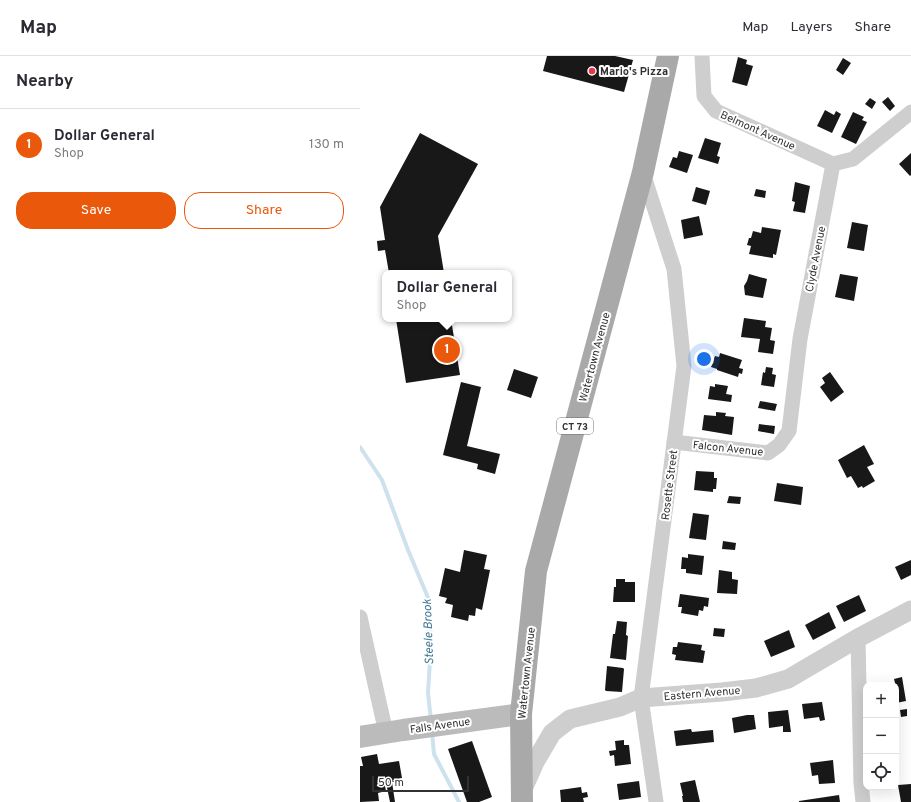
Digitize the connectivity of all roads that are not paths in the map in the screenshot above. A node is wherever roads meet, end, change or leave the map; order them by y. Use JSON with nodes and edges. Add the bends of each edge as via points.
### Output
{"nodes":[{"id":1,"x":668,"y":56,"type":"edge"},
{"id":2,"x":702,"y":56,"type":"edge"},
{"id":3,"x":911,"y":112,"type":"edge"},
{"id":4,"x":833,"y":164,"type":"junction"},
{"id":5,"x":643,"y":172,"type":"junction"},
{"id":6,"x":674,"y":442,"type":"junction"},
{"id":7,"x":779,"y":445,"type":"joint"},
{"id":8,"x":911,"y":610,"type":"edge"},
{"id":9,"x":360,"y":617,"type":"edge"},
{"id":10,"x":858,"y":638,"type":"junction"},
{"id":11,"x":641,"y":698,"type":"junction"},
{"id":12,"x":521,"y":714,"type":"junction"},
{"id":13,"x":394,"y":731,"type":"junction"},
{"id":14,"x":360,"y":737,"type":"edge"},
{"id":15,"x":521,"y":798,"type":"edge"},
{"id":16,"x":656,"y":802,"type":"edge"},
{"id":17,"x":863,"y":802,"type":"edge"}],
"edges":[{"from":1,"to":5,"type":"main road","name":"Watertown Avenue","number":"CT 73"},
{"from":2,"to":4,"type":"street","name":"Belmont Avenue","via":[[704,96],[716,111]]},
{"from":3,"to":4,"type":"street","via":[[853,159]]},
{"from":4,"to":7,"type":"street","name":"Clyde Avenue","via":[[800,339],[789,431]]},
{"from":5,"to":6,"type":"street","name":"Rosette Street","via":[[675,276],[684,366]]},
{"from":5,"to":12,"type":"main road","name":"Watertown Avenue","number":"CT 73","via":[[536,571]]},
{"from":6,"to":7,"type":"street","name":"Falcon Avenue","via":[[768,453]]},
{"from":6,"to":11,"type":"street","name":"Rosette Street"},
{"from":8,"to":10,"type":"street","name":"Eastern Avenue"},
{"from":9,"to":13,"type":"street"},
{"from":10,"to":11,"type":"street","name":"Eastern Avenue","via":[[788,679],[750,689]]},
{"from":10,"to":17,"type":"street"},
{"from":11,"to":15,"type":"street","name":"Eastern Avenue","via":[[620,707],[570,719],[552,733],[535,762]]},
{"from":11,"to":16,"type":"street","name":"Rosette Street"},
{"from":12,"to":13,"type":"main road","name":"Falls Avenue"},
{"from":12,"to":15,"type":"main road","name":"Watertown Avenue","number":"CT 73"},
{"from":13,"to":14,"type":"main road","name":"Falls Avenue"}]}
